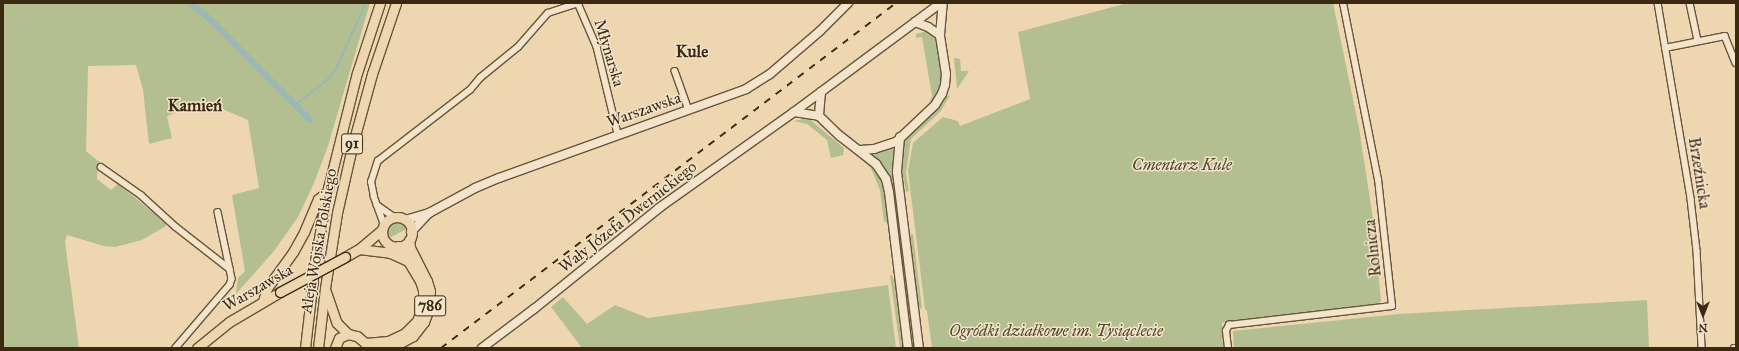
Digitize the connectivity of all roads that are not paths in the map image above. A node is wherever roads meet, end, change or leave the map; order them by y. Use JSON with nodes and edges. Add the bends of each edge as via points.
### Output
{"nodes":[{"id":1,"x":380,"y":3,"type":"edge"},
{"id":2,"x":396,"y":3,"type":"edge"},
{"id":3,"x":578,"y":3,"type":"edge"},
{"id":4,"x":848,"y":3,"type":"edge"},
{"id":5,"x":942,"y":3,"type":"edge"},
{"id":6,"x":1344,"y":3,"type":"edge"},
{"id":7,"x":1658,"y":3,"type":"edge"},
{"id":8,"x":1690,"y":3,"type":"edge"},
{"id":9,"x":915,"y":22,"type":"junction"},
{"id":10,"x":940,"y":35,"type":"junction"},
{"id":11,"x":1698,"y":41,"type":"junction"},
{"id":12,"x":1665,"y":48,"type":"junction"},
{"id":13,"x":1736,"y":63,"type":"edge"},
{"id":14,"x":675,"y":71,"type":"dead end"},
{"id":15,"x":821,"y":92,"type":"junction"},
{"id":16,"x":689,"y":110,"type":"junction"},
{"id":17,"x":794,"y":112,"type":"junction"},
{"id":18,"x":819,"y":116,"type":"junction"},
{"id":19,"x":618,"y":134,"type":"junction"},
{"id":20,"x":900,"y":137,"type":"junction"},
{"id":21,"x":860,"y":150,"type":"junction"},
{"id":22,"x":101,"y":167,"type":"dead end"},
{"id":23,"x":327,"y":192,"type":"junction"},
{"id":24,"x":377,"y":205,"type":"junction"},
{"id":25,"x":218,"y":212,"type":"dead end"},
{"id":26,"x":429,"y":213,"type":"junction"},
{"id":27,"x":394,"y":217,"type":"junction"},
{"id":28,"x":405,"y":220,"type":"junction"},
{"id":29,"x":383,"y":228,"type":"junction"},
{"id":30,"x":410,"y":236,"type":"junction"},
{"id":31,"x":387,"y":243,"type":"junction"},
{"id":32,"x":398,"y":246,"type":"junction"},
{"id":33,"x":363,"y":249,"type":"junction"},
{"id":34,"x":408,"y":261,"type":"junction"},
{"id":35,"x":230,"y":269,"type":"junction"},
{"id":36,"x":324,"y":288,"type":"junction"},
{"id":37,"x":263,"y":301,"type":"junction"},
{"id":38,"x":348,"y":334,"type":"junction"},
{"id":39,"x":363,"y":344,"type":"edge"},
{"id":40,"x":199,"y":347,"type":"edge"},
{"id":41,"x":176,"y":348,"type":"edge"},
{"id":42,"x":305,"y":348,"type":"edge"},
{"id":43,"x":318,"y":348,"type":"edge"},
{"id":44,"x":335,"y":348,"type":"edge"},
{"id":45,"x":379,"y":348,"type":"edge"},
{"id":46,"x":482,"y":348,"type":"edge"},
{"id":47,"x":908,"y":348,"type":"edge"},
{"id":48,"x":919,"y":348,"type":"edge"},
{"id":49,"x":1228,"y":348,"type":"edge"},
{"id":50,"x":1702,"y":348,"type":"edge"}],
"edges":[{"from":1,"to":23,"type":"main road","name":"Aleja Wojska Polskiego","number":"91","via":[[357,73]]},
{"from":2,"to":36,"type":"main road","name":"Aleja Wojska Polskiego","number":"91","via":[[372,74],[352,147]]},
{"from":3,"to":19,"type":"street","name":"Młynarska","via":[[597,47]]},
{"from":3,"to":24,"type":"street","via":[[548,13],[518,47],[480,78],[470,90],[384,156],[374,171],[371,182]]},
{"from":4,"to":16,"type":"street","name":"Warszawska","via":[[820,31],[762,79],[737,93]]},
{"from":5,"to":9,"type":"street","name":"Wały Józefa Dwernickiego"},
{"from":5,"to":10,"type":"street"},
{"from":6,"to":49,"type":"street","name":"Rolnicza","via":[[1378,180],[1392,306],[1229,325],[1226,331]]},
{"from":7,"to":12,"type":"street","name":"Brzeźnicka"},
{"from":8,"to":11,"type":"street"},
{"from":9,"to":10,"type":"street"},
{"from":9,"to":15,"type":"street","name":"Wały Józefa Dwernickiego"},
{"from":10,"to":20,"type":"street","via":[[946,74],[942,94],[936,105]]},
{"from":11,"to":12,"type":"street"},
{"from":11,"to":13,"type":"street","via":[[1725,36]]},
{"from":12,"to":50,"type":"street","name":"Brzeźnicka","via":[[1691,199]]},
{"from":14,"to":16,"type":"street"},
{"from":15,"to":17,"type":"street","name":"Wały Józefa Dwernickiego"},
{"from":15,"to":18,"type":"street"},
{"from":16,"to":19,"type":"street","name":"Warszawska"},
{"from":17,"to":18,"type":"street"},
{"from":17,"to":46,"type":"street","name":"Wały Józefa Dwernickiego","via":[[658,208]]},
{"from":18,"to":21,"type":"street"},
{"from":19,"to":26,"type":"street","name":"Warszawska","via":[[499,178]]},
{"from":20,"to":21,"type":"street","via":[[874,150]]},
{"from":20,"to":48,"type":"street","via":[[897,172]]},
{"from":21,"to":47,"type":"street","via":[[884,174],[889,192]]},
{"from":22,"to":35,"type":"street","name":"Warszawska","via":[[141,196]]},
{"from":23,"to":37,"type":"main road","via":[[318,199],[304,232],[267,288]]},
{"from":23,"to":42,"type":"main road","name":"Aleja Wojska Polskiego","via":[[314,268]]},
{"from":24,"to":27,"type":"street"},
{"from":24,"to":29,"type":"street"},
{"from":25,"to":35,"type":"street","name":"Warszawska"},
{"from":26,"to":28,"type":"street","name":"Warszawska"},
{"from":26,"to":30,"type":"street","name":"Warszawska"},
{"from":27,"to":28,"type":"main road"},
{"from":27,"to":29,"type":"main road","via":[[386,222]]},
{"from":28,"to":30,"type":"main road","via":[[409,223]]},
{"from":29,"to":31,"type":"main road","via":[[382,235]]},
{"from":29,"to":33,"type":"main road","name":"Warszawska"},
{"from":30,"to":32,"type":"main road","via":[[406,243]]},
{"from":30,"to":45,"type":"main road","number":"786","via":[[410,247],[430,291],[428,315],[418,331],[409,338],[398,344]]},
{"from":31,"to":32,"type":"main road"},
{"from":31,"to":33,"type":"main road","name":"Warszawska"},
{"from":32,"to":34,"type":"main road","via":[[407,254]]},
{"from":33,"to":34,"type":"main road","via":[[390,253]]},
{"from":33,"to":37,"type":"main road","name":"Warszawska","bridge":true},
{"from":34,"to":39,"type":"main road","via":[[423,290],[423,305],[417,321],[405,333],[388,341]]},
{"from":35,"to":41,"type":"street","name":"Warszawska","via":[[230,285]]},
{"from":36,"to":38,"type":"main road","via":[[337,323]]},
{"from":36,"to":43,"type":"main road","name":"Aleja Wojska Polskiego"},
{"from":37,"to":40,"type":"main road","name":"Warszawska","via":[[229,322]]},
{"from":38,"to":39,"type":"main road","via":[[357,336]]},
{"from":38,"to":44,"type":"main road","via":[[339,338]]}]}
